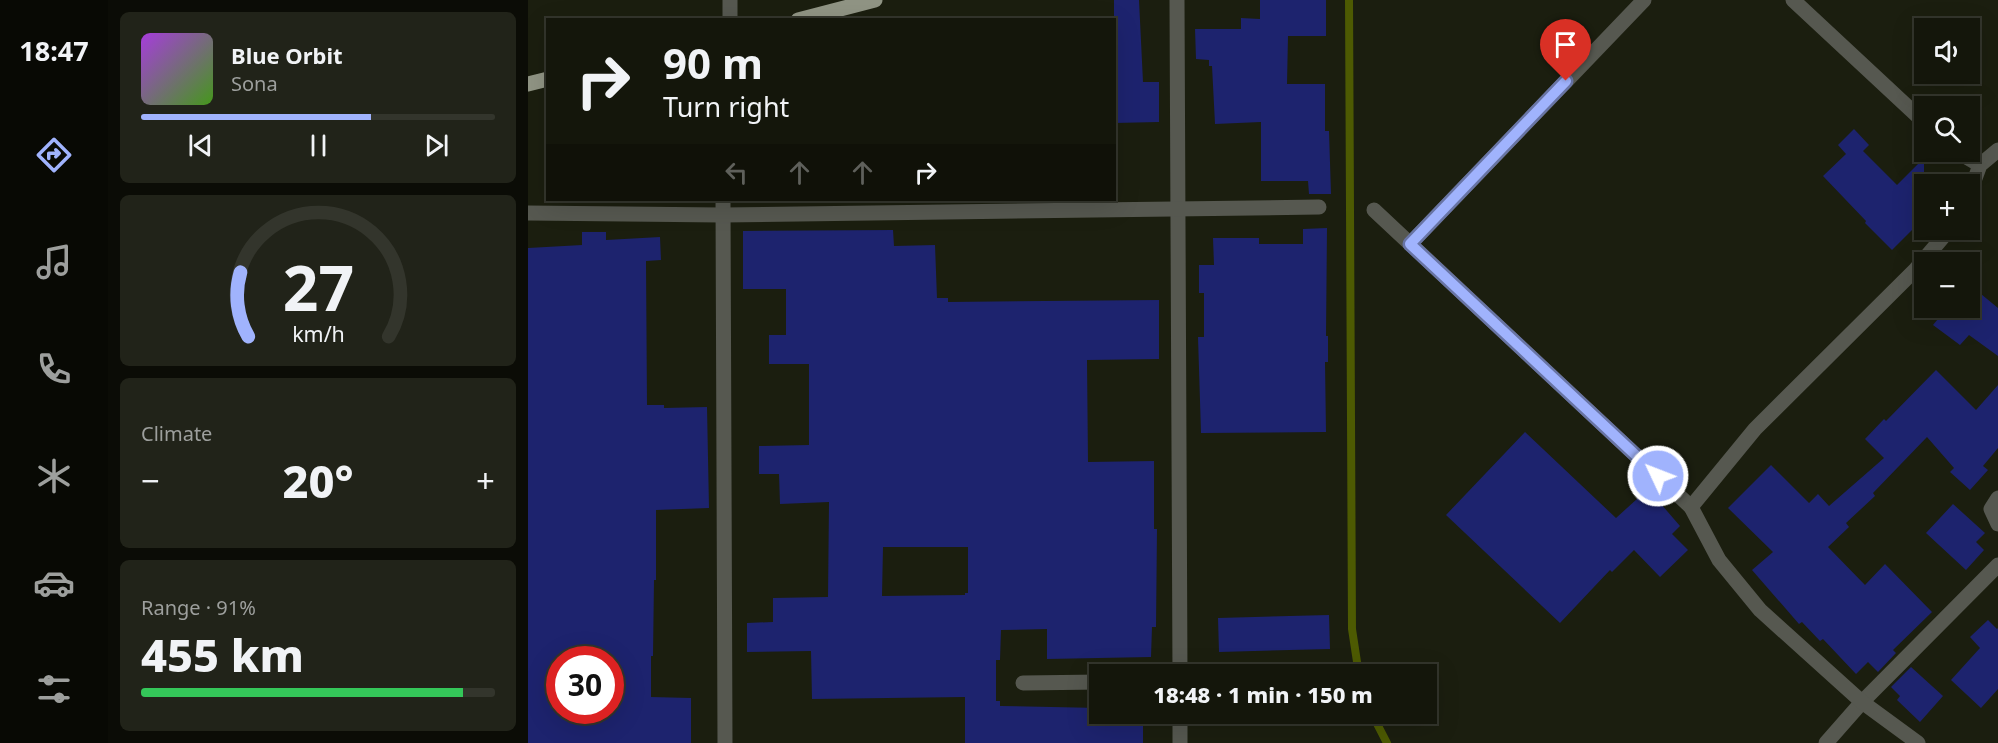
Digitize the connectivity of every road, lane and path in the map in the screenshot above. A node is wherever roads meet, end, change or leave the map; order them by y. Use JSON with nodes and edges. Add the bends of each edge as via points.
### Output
{"nodes":[{"id":1,"x":730,"y":0,"type":"edge"},
{"id":2,"x":875,"y":0,"type":"edge"},
{"id":3,"x":1177,"y":0,"type":"edge"},
{"id":4,"x":1644,"y":0,"type":"edge"},
{"id":5,"x":1793,"y":0,"type":"edge"},
{"id":6,"x":730,"y":18,"type":"edge"},
{"id":7,"x":806,"y":18,"type":"edge"},
{"id":8,"x":546,"y":80,"type":"edge"},
{"id":9,"x":528,"y":84,"type":"edge"},
{"id":10,"x":1914,"y":113,"type":"edge"},
{"id":11,"x":1998,"y":150,"type":"edge"},
{"id":12,"x":1975,"y":162,"type":"edge"},
{"id":13,"x":1980,"y":165,"type":"junction"},
{"id":14,"x":1977,"y":174,"type":"edge"},
{"id":15,"x":723,"y":207,"type":"edge"},
{"id":16,"x":1319,"y":207,"type":"dead end"},
{"id":17,"x":1178,"y":208,"type":"junction"},
{"id":18,"x":1374,"y":210,"type":"dead end"},
{"id":19,"x":528,"y":213,"type":"edge"},
{"id":20,"x":1940,"y":240,"type":"edge"},
{"id":21,"x":1410,"y":244,"type":"junction"},
{"id":22,"x":1998,"y":498,"type":"edge"},
{"id":23,"x":1691,"y":507,"type":"junction"},
{"id":24,"x":1998,"y":524,"type":"edge"},
{"id":25,"x":1998,"y":565,"type":"edge"},
{"id":26,"x":1180,"y":664,"type":"edge"},
{"id":27,"x":1023,"y":682,"type":"dead end"},
{"id":28,"x":1089,"y":682,"type":"edge"},
{"id":29,"x":1862,"y":702,"type":"junction"},
{"id":30,"x":1180,"y":724,"type":"edge"},
{"id":31,"x":725,"y":743,"type":"edge"},
{"id":32,"x":1180,"y":743,"type":"edge"},
{"id":33,"x":1826,"y":743,"type":"edge"},
{"id":34,"x":1918,"y":743,"type":"edge"}],
"edges":[{"from":1,"to":6,"type":"street"},
{"from":2,"to":7,"type":"main road"},
{"from":3,"to":17,"type":"street"},
{"from":4,"to":21,"type":"street"},
{"from":5,"to":10,"type":"street"},
{"from":8,"to":9,"type":"main road"},
{"from":11,"to":13,"type":"street"},
{"from":12,"to":13,"type":"street"},
{"from":13,"to":14,"type":"street"},
{"from":15,"to":17,"type":"street"},
{"from":15,"to":19,"type":"street"},
{"from":15,"to":31,"type":"street"},
{"from":16,"to":17,"type":"street"},
{"from":17,"to":26,"type":"street"},
{"from":18,"to":21,"type":"street"},
{"from":20,"to":23,"type":"street","via":[[1915,270],[1755,429]]},
{"from":21,"to":23,"type":"street"},
{"from":22,"to":24,"type":"street","via":[[1991,509]]},
{"from":23,"to":29,"type":"street","via":[[1719,560],[1760,610]]},
{"from":25,"to":29,"type":"street"},
{"from":27,"to":28,"type":"street"},
{"from":29,"to":33,"type":"street"},
{"from":29,"to":34,"type":"street"},
{"from":30,"to":32,"type":"street"}]}
